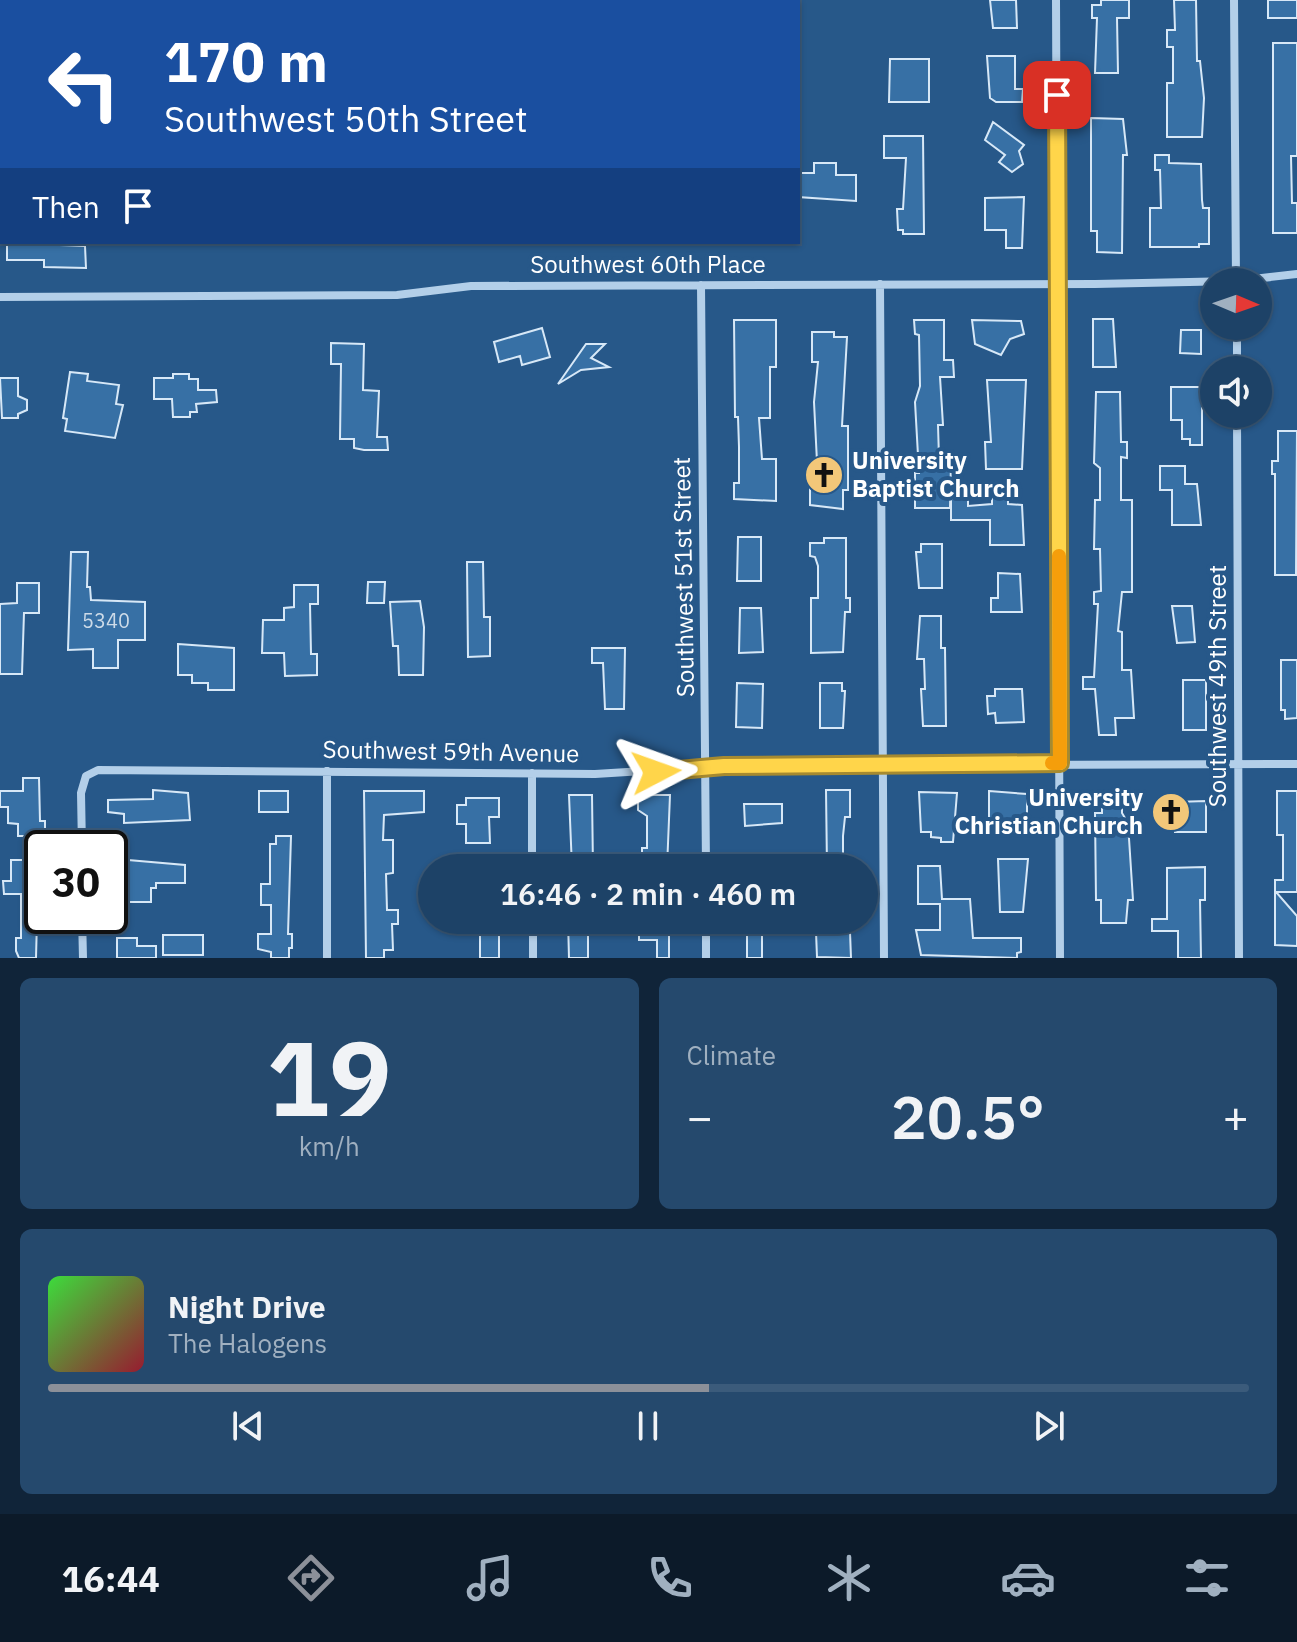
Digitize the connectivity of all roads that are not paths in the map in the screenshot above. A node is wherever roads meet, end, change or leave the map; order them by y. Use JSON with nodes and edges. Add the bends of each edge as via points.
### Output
{"nodes":[{"id":1,"x":1056,"y":0,"type":"edge"},
{"id":2,"x":1234,"y":0,"type":"edge"},
{"id":3,"x":1236,"y":268,"type":"edge"},
{"id":4,"x":1297,"y":274,"type":"edge"},
{"id":5,"x":1272,"y":277,"type":"edge"},
{"id":6,"x":1200,"y":282,"type":"edge"},
{"id":7,"x":880,"y":284,"type":"junction"},
{"id":8,"x":1058,"y":284,"type":"junction"},
{"id":9,"x":701,"y":285,"type":"junction"},
{"id":10,"x":0,"y":297,"type":"edge"},
{"id":11,"x":1237,"y":428,"type":"edge"},
{"id":12,"x":1060,"y":763,"type":"junction"},
{"id":13,"x":1238,"y":763,"type":"junction"},
{"id":14,"x":883,"y":764,"type":"junction"},
{"id":15,"x":1297,"y":764,"type":"edge"},
{"id":16,"x":705,"y":768,"type":"junction"},
{"id":17,"x":327,"y":771,"type":"junction"},
{"id":18,"x":532,"y":773,"type":"junction"},
{"id":19,"x":82,"y":830,"type":"edge"},
{"id":20,"x":532,"y":854,"type":"edge"},
{"id":21,"x":706,"y":854,"type":"edge"},
{"id":22,"x":82,"y":934,"type":"edge"},
{"id":23,"x":533,"y":934,"type":"edge"},
{"id":24,"x":706,"y":934,"type":"edge"},
{"id":25,"x":83,"y":958,"type":"edge"},
{"id":26,"x":327,"y":958,"type":"edge"},
{"id":27,"x":533,"y":958,"type":"edge"},
{"id":28,"x":706,"y":958,"type":"edge"},
{"id":29,"x":884,"y":958,"type":"edge"},
{"id":30,"x":1060,"y":958,"type":"edge"},
{"id":31,"x":1239,"y":958,"type":"edge"}],
"edges":[{"from":1,"to":8,"type":"street"},
{"from":2,"to":3,"type":"street"},
{"from":4,"to":5,"type":"street","name":"Southwest 60th Place"},
{"from":6,"to":8,"type":"street","name":"Southwest 60th Place"},
{"from":7,"to":8,"type":"street","name":"Southwest 60th Place"},
{"from":7,"to":9,"type":"street","name":"Southwest 60th Place"},
{"from":7,"to":14,"type":"street"},
{"from":8,"to":12,"type":"street"},
{"from":9,"to":10,"type":"street","name":"Southwest 60th Place","via":[[471,286],[366,296]]},
{"from":9,"to":16,"type":"street","name":"Southwest 51st Street"},
{"from":11,"to":13,"type":"street","name":"Southwest 49th Street"},
{"from":12,"to":13,"type":"street","name":"Southwest 59th Avenue"},
{"from":12,"to":14,"type":"street","name":"Southwest 59th Avenue"},
{"from":12,"to":30,"type":"street"},
{"from":13,"to":15,"type":"street","name":"Southwest 59th Avenue"},
{"from":13,"to":31,"type":"street","name":"Southwest 49th Street"},
{"from":14,"to":16,"type":"street","name":"Southwest 59th Avenue"},
{"from":14,"to":29,"type":"street"},
{"from":16,"to":18,"type":"street","name":"Southwest 59th Avenue"},
{"from":16,"to":21,"type":"street","name":"Southwest 51st Street"},
{"from":17,"to":18,"type":"street","name":"Southwest 59th Avenue"},
{"from":17,"to":19,"type":"street","name":"Southwest 59th Avenue","via":[[104,769],[85,777]]},
{"from":17,"to":26,"type":"street"},
{"from":18,"to":20,"type":"street"},
{"from":22,"to":25,"type":"street"},
{"from":23,"to":27,"type":"street"},
{"from":24,"to":28,"type":"street"}]}
